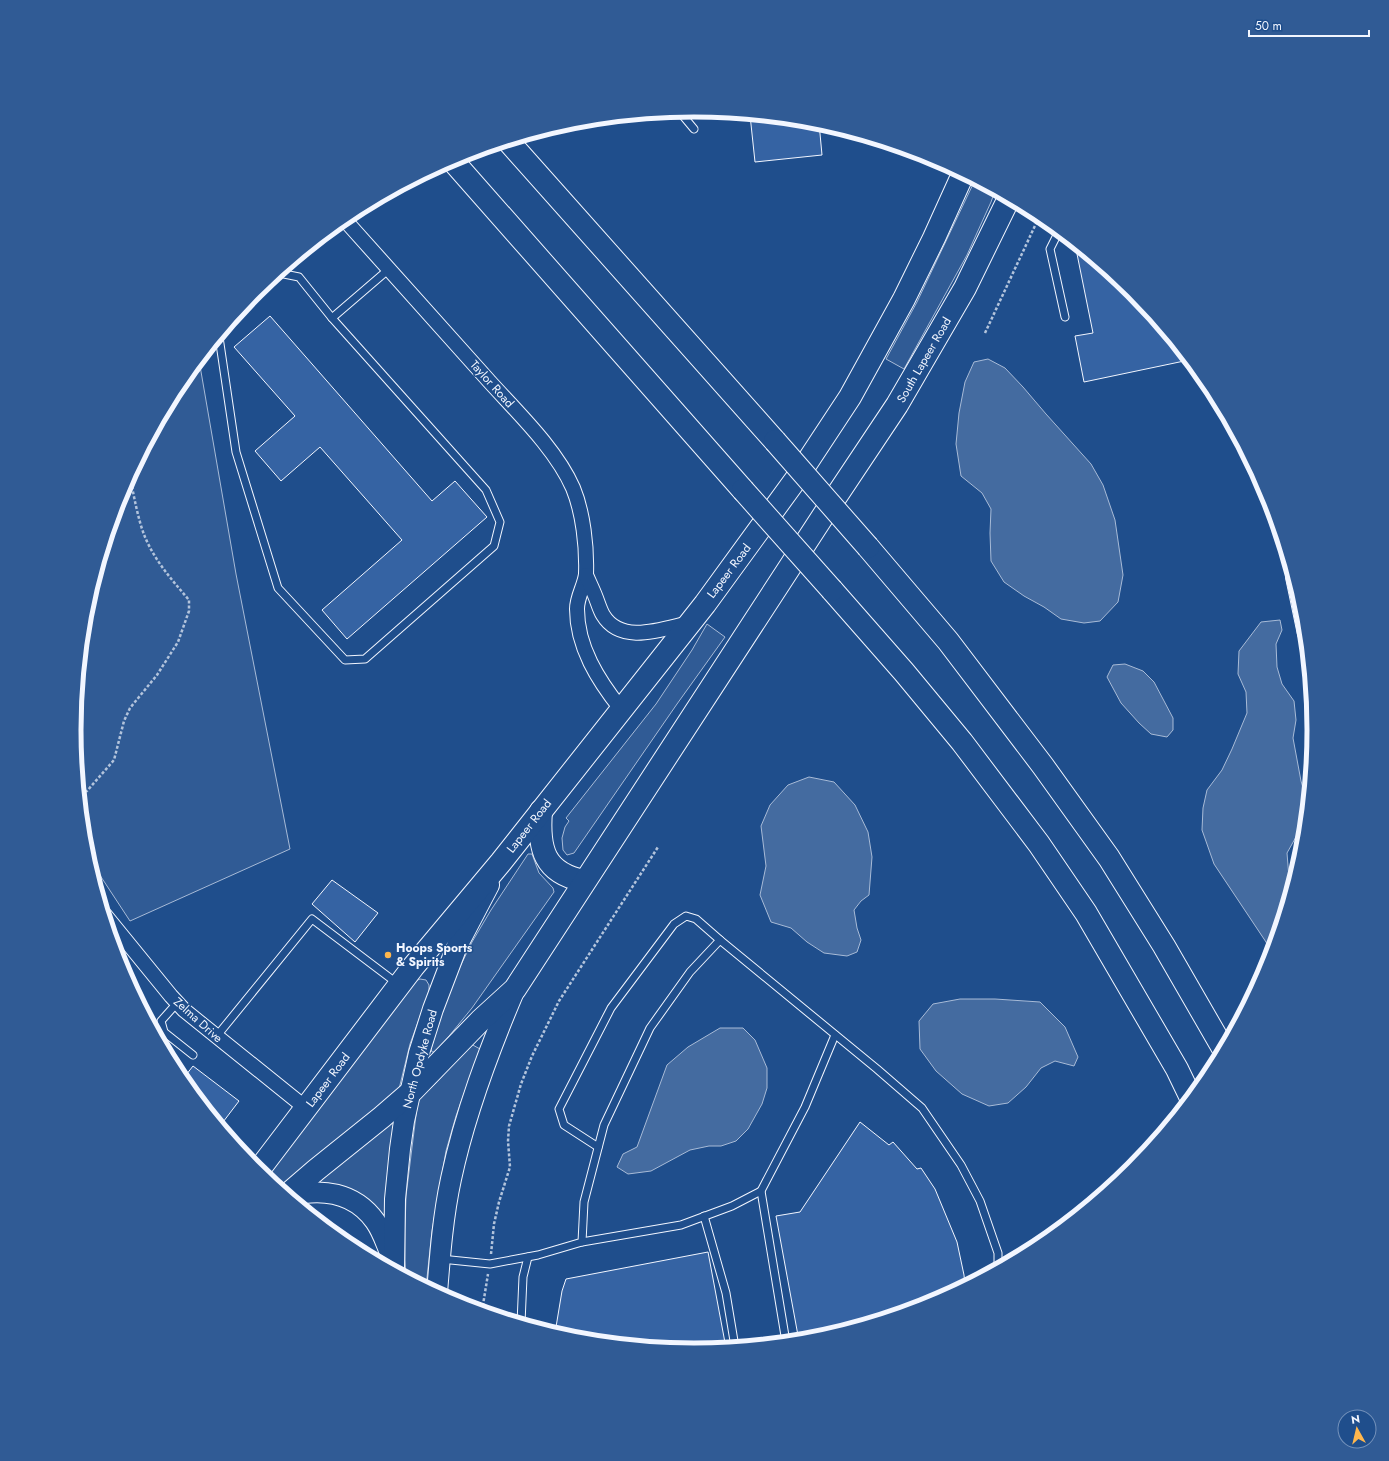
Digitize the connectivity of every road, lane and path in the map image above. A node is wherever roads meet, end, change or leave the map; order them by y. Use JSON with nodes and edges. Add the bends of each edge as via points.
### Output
{"nodes":[{"id":1,"x":684,"y":117,"type":"edge"},
{"id":2,"x":694,"y":129,"type":"dead end"},
{"id":3,"x":512,"y":145,"type":"edge"},
{"id":4,"x":457,"y":165,"type":"edge"},
{"id":5,"x":961,"y":178,"type":"edge"},
{"id":6,"x":1007,"y":203,"type":"edge"},
{"id":7,"x":1037,"y":222,"type":"edge"},
{"id":8,"x":348,"y":224,"type":"edge"},
{"id":9,"x":1057,"y":236,"type":"edge"},
{"id":10,"x":389,"y":269,"type":"junction"},
{"id":11,"x":285,"y":274,"type":"edge"},
{"id":12,"x":1065,"y":317,"type":"dead end"},
{"id":13,"x":332,"y":318,"type":"junction"},
{"id":14,"x":985,"y":333,"type":"dead end"},
{"id":15,"x":220,"y":342,"type":"edge"},
{"id":16,"x":132,"y":486,"type":"edge"},
{"id":17,"x":586,"y":575,"type":"junction"},
{"id":18,"x":689,"y":623,"type":"junction"},
{"id":19,"x":621,"y":709,"type":"junction"},
{"id":20,"x":84,"y":792,"type":"edge"},
{"id":21,"x":541,"y":811,"type":"junction"},
{"id":22,"x":658,"y":847,"type":"dead end"},
{"id":23,"x":501,"y":862,"type":"junction"},
{"id":24,"x":584,"y":881,"type":"junction"},
{"id":25,"x":113,"y":925,"type":"edge"},
{"id":26,"x":720,"y":940,"type":"junction"},
{"id":27,"x":399,"y":986,"type":"junction"},
{"id":28,"x":515,"y":989,"type":"junction"},
{"id":29,"x":177,"y":1003,"type":"junction"},
{"id":30,"x":835,"y":1034,"type":"junction"},
{"id":31,"x":216,"y":1037,"type":"junction"},
{"id":32,"x":1221,"y":1045,"type":"edge"},
{"id":33,"x":193,"y":1055,"type":"dead end"},
{"id":34,"x":412,"y":1091,"type":"junction"},
{"id":35,"x":1189,"y":1093,"type":"edge"},
{"id":36,"x":307,"y":1109,"type":"junction"},
{"id":37,"x":598,"y":1147,"type":"junction"},
{"id":38,"x":262,"y":1165,"type":"edge"},
{"id":39,"x":761,"y":1191,"type":"junction"},
{"id":40,"x":291,"y":1193,"type":"edge"},
{"id":41,"x":293,"y":1195,"type":"edge"},
{"id":42,"x":704,"y":1216,"type":"junction"},
{"id":43,"x":582,"y":1242,"type":"junction"},
{"id":44,"x":491,"y":1250,"type":"dead end"},
{"id":45,"x":528,"y":1257,"type":"junction"},
{"id":46,"x":439,"y":1258,"type":"junction"},
{"id":47,"x":998,"y":1264,"type":"edge"},
{"id":48,"x":394,"y":1266,"type":"edge"},
{"id":49,"x":488,"y":1277,"type":"dead end"},
{"id":50,"x":437,"y":1287,"type":"edge"},
{"id":51,"x":483,"y":1306,"type":"edge"},
{"id":52,"x":521,"y":1318,"type":"edge"},
{"id":53,"x":785,"y":1337,"type":"edge"},
{"id":54,"x":734,"y":1343,"type":"edge"}],
"edges":[{"from":1,"to":2,"type":"lane"},
{"from":3,"to":32,"type":"main road","bridge":true,"via":[[868,547],[948,641],[1109,858]]},
{"from":4,"to":35,"type":"main road","bridge":true,"via":[[904,672],[957,736],[1039,844],[1086,913]]},
{"from":5,"to":18,"type":"main road","name":"Lapeer Road","via":[[896,313],[850,397],[796,479]]},
{"from":6,"to":24,"type":"main road","name":"South Lapeer Road","via":[[965,288],[897,405]]},
{"from":7,"to":14,"type":"path"},
{"from":8,"to":10,"type":"street","name":"Taylor Road"},
{"from":9,"to":12,"type":"lane","via":[[1050,249]]},
{"from":10,"to":13,"type":"lane"},
{"from":10,"to":17,"type":"street","name":"Taylor Road","via":[[530,426],[564,470],[575,493],[581,515]]},
{"from":11,"to":13,"type":"lane","via":[[300,277]]},
{"from":13,"to":15,"type":"lane","via":[[486,490],[500,522],[494,546],[365,660],[345,660],[278,588],[236,452]]},
{"from":16,"to":20,"type":"path","via":[[144,536],[168,576],[189,600],[189,611],[178,642],[157,675],[130,708],[114,760]]},
{"from":17,"to":18,"type":"street","name":"Taylor Road","via":[[603,616],[621,630],[648,632]]},
{"from":17,"to":19,"type":"street","name":"Taylor Road","via":[[578,600],[582,642],[595,673]]},
{"from":18,"to":19,"type":"main road","name":"Lapeer Road"},
{"from":19,"to":21,"type":"main road","name":"Lapeer Road"},
{"from":21,"to":23,"type":"main road","name":"Lapeer Road"},
{"from":21,"to":24,"type":"main road","via":[[539,828],[546,856],[552,867],[573,879]]},
{"from":22,"to":44,"type":"path","via":[[562,995],[529,1063],[509,1126],[510,1167],[499,1202]]},
{"from":23,"to":27,"type":"main road","name":"Lapeer Road","via":[[446,925]]},
{"from":23,"to":34,"type":"main road","name":"North Opdyke Road","via":[[457,946],[419,1053]]},
{"from":24,"to":28,"type":"main road"},
{"from":25,"to":29,"type":"street","name":"Zelma Drive"},
{"from":26,"to":30,"type":"lane"},
{"from":26,"to":37,"type":"lane","via":[[690,972],[650,1028],[604,1125]]},
{"from":26,"to":37,"type":"lane","via":[[696,919],[686,916],[674,924],[611,1008],[558,1109],[564,1125]]},
{"from":27,"to":31,"type":"lane","via":[[312,919]]},
{"from":27,"to":36,"type":"main road","name":"Lapeer Road"},
{"from":28,"to":34,"type":"main road","via":[[476,1024]]},
{"from":28,"to":46,"type":"main road","via":[[479,1081],[463,1132],[451,1180]]},
{"from":29,"to":31,"type":"street","name":"Zelma Drive"},
{"from":29,"to":33,"type":"lane","via":[[160,1021],[164,1032]]},
{"from":30,"to":39,"type":"lane","via":[[805,1107]]},
{"from":30,"to":47,"type":"lane","via":[[922,1108],[961,1165],[980,1201],[998,1254]]},
{"from":31,"to":36,"type":"street","name":"Zelma Drive"},
{"from":34,"to":40,"type":"main road"},
{"from":34,"to":48,"type":"main road","name":"North Opdyke Road","via":[[400,1149],[395,1199]]},
{"from":36,"to":38,"type":"main road","name":"Lapeer Road"},
{"from":37,"to":43,"type":"lane","via":[[584,1202]]},
{"from":39,"to":42,"type":"lane","via":[[732,1206]]},
{"from":39,"to":53,"type":"lane"},
{"from":41,"to":48,"type":"main road","via":[[320,1192],[352,1200],[375,1221],[384,1236]]},
{"from":42,"to":43,"type":"lane","via":[[681,1225]]},
{"from":42,"to":54,"type":"lane","via":[[726,1293]]},
{"from":43,"to":45,"type":"lane"},
{"from":45,"to":46,"type":"lane","via":[[490,1264]]},
{"from":45,"to":52,"type":"lane","via":[[523,1277]]},
{"from":46,"to":50,"type":"main road"},
{"from":49,"to":51,"type":"path"}]}
